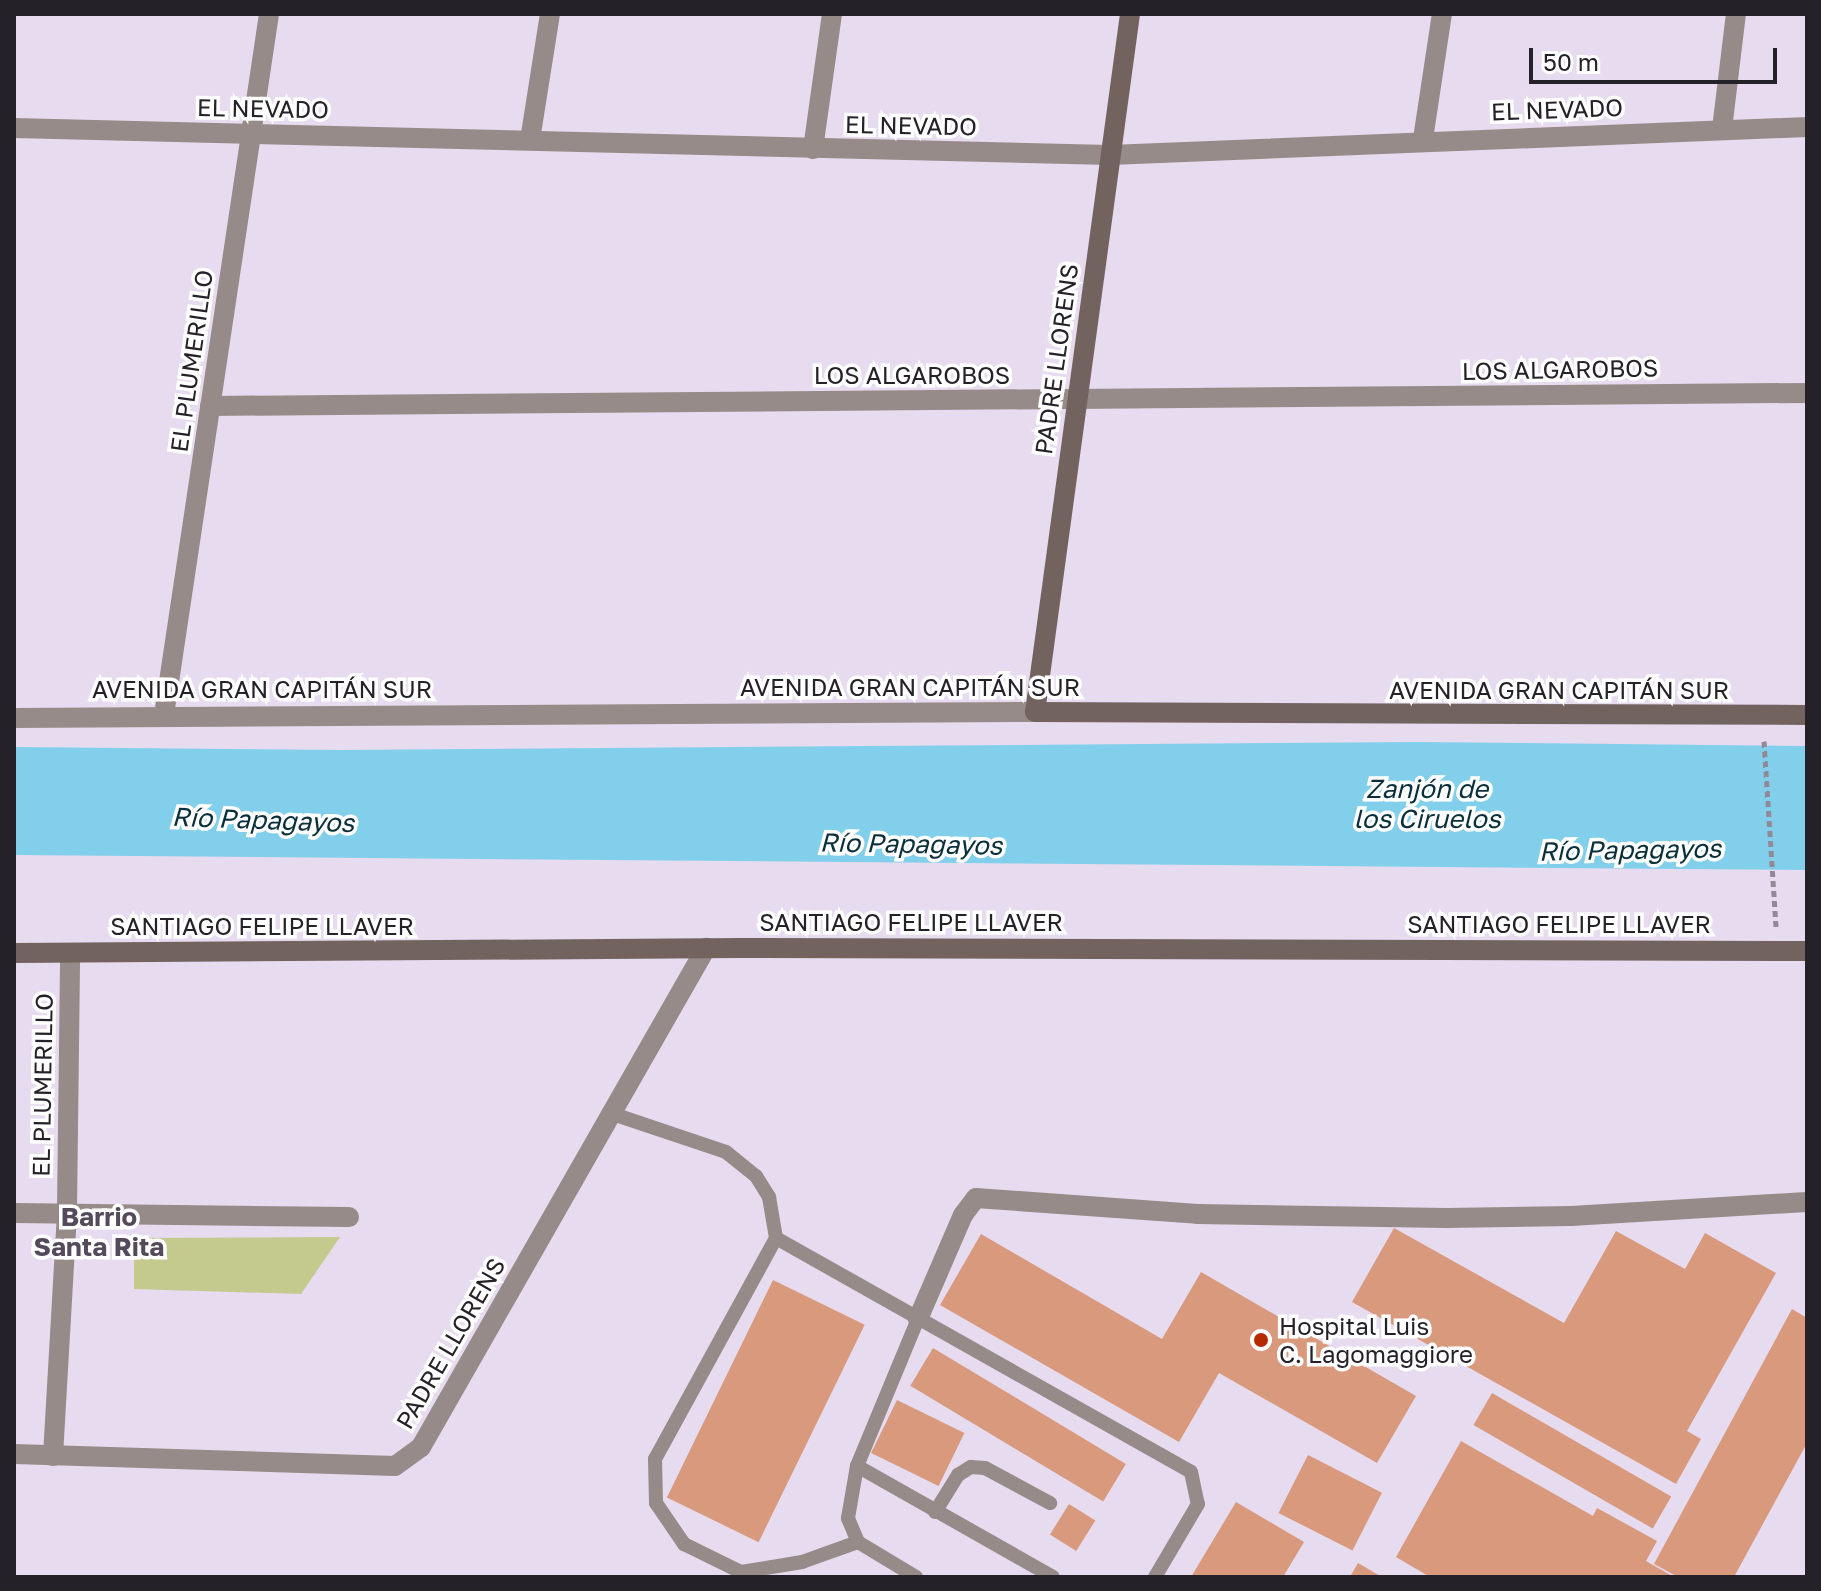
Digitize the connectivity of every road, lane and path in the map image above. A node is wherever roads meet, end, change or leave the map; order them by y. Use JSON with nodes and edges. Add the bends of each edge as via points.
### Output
{"nodes":[{"id":1,"x":269,"y":14,"type":"edge"},
{"id":2,"x":550,"y":14,"type":"edge"},
{"id":3,"x":832,"y":14,"type":"edge"},
{"id":4,"x":1130,"y":14,"type":"edge"},
{"id":5,"x":1442,"y":14,"type":"edge"},
{"id":6,"x":1736,"y":14,"type":"edge"},
{"id":7,"x":1807,"y":127,"type":"edge"},
{"id":8,"x":14,"y":128,"type":"edge"},
{"id":9,"x":1722,"y":129,"type":"junction"},
{"id":10,"x":251,"y":133,"type":"junction"},
{"id":11,"x":1423,"y":139,"type":"junction"},
{"id":12,"x":530,"y":140,"type":"junction"},
{"id":13,"x":813,"y":149,"type":"junction"},
{"id":14,"x":1110,"y":155,"type":"junction"},
{"id":15,"x":1807,"y":393,"type":"edge"},
{"id":16,"x":1076,"y":400,"type":"junction"},
{"id":17,"x":210,"y":406,"type":"junction"},
{"id":18,"x":1035,"y":712,"type":"junction"},
{"id":19,"x":164,"y":715,"type":"junction"},
{"id":20,"x":1807,"y":715,"type":"edge"},
{"id":21,"x":14,"y":718,"type":"edge"},
{"id":22,"x":1766,"y":772,"type":"dead end"},
{"id":23,"x":1775,"y":916,"type":"dead end"},
{"id":24,"x":706,"y":948,"type":"junction"},
{"id":25,"x":1807,"y":951,"type":"edge"},
{"id":26,"x":14,"y":953,"type":"edge"},
{"id":27,"x":70,"y":953,"type":"junction"},
{"id":28,"x":613,"y":1114,"type":"junction"},
{"id":29,"x":1807,"y":1202,"type":"edge"},
{"id":30,"x":67,"y":1210,"type":"junction"},
{"id":31,"x":14,"y":1213,"type":"edge"},
{"id":32,"x":349,"y":1217,"type":"dead end"},
{"id":33,"x":776,"y":1238,"type":"junction"},
{"id":34,"x":918,"y":1319,"type":"junction"},
{"id":35,"x":14,"y":1454,"type":"edge"},
{"id":36,"x":53,"y":1456,"type":"junction"},
{"id":37,"x":857,"y":1466,"type":"junction"},
{"id":38,"x":1050,"y":1503,"type":"dead end"},
{"id":39,"x":935,"y":1512,"type":"junction"},
{"id":40,"x":858,"y":1542,"type":"junction"},
{"id":41,"x":916,"y":1577,"type":"edge"},
{"id":42,"x":1053,"y":1577,"type":"edge"},
{"id":43,"x":1155,"y":1577,"type":"edge"}],
"edges":[{"from":1,"to":10,"type":"street","name":"EL PLUMERILLO"},
{"from":2,"to":12,"type":"street"},
{"from":3,"to":13,"type":"street"},
{"from":4,"to":14,"type":"street","name":"PADRE LLORENS"},
{"from":5,"to":11,"type":"street"},
{"from":6,"to":9,"type":"street"},
{"from":7,"to":9,"type":"street","name":"EL NEVADO"},
{"from":8,"to":10,"type":"street","name":"EL NEVADO"},
{"from":9,"to":11,"type":"street","name":"EL NEVADO"},
{"from":10,"to":12,"type":"street","name":"EL NEVADO"},
{"from":10,"to":17,"type":"street","name":"EL PLUMERILLO"},
{"from":11,"to":14,"type":"street","name":"EL NEVADO"},
{"from":12,"to":13,"type":"street","name":"EL NEVADO"},
{"from":13,"to":14,"type":"street","name":"EL NEVADO"},
{"from":14,"to":16,"type":"street","name":"PADRE LLORENS"},
{"from":15,"to":16,"type":"street","name":"LOS ALGAROBOS"},
{"from":16,"to":17,"type":"street","name":"LOS ALGAROBOS"},
{"from":16,"to":18,"type":"street","name":"PADRE LLORENS"},
{"from":17,"to":19,"type":"street","name":"EL PLUMERILLO"},
{"from":18,"to":19,"type":"street","name":"AVENIDA GRAN CAPITÁN SUR"},
{"from":18,"to":20,"type":"street","name":"AVENIDA GRAN CAPITÁN SUR"},
{"from":19,"to":21,"type":"street","name":"AVENIDA GRAN CAPITÁN SUR"},
{"from":22,"to":23,"type":"path"},
{"from":24,"to":25,"type":"street","name":"SANTIAGO FELIPE LLAVER"},
{"from":24,"to":27,"type":"street","name":"SANTIAGO FELIPE LLAVER"},
{"from":24,"to":28,"type":"street","name":"PADRE LLORENS"},
{"from":26,"to":27,"type":"street","name":"SANTIAGO FELIPE LLAVER"},
{"from":27,"to":30,"type":"street","name":"EL PLUMERILLO"},
{"from":28,"to":33,"type":"lane","via":[[726,1152],[756,1176],[769,1197]]},
{"from":28,"to":36,"type":"street","name":"PADRE LLORENS","via":[[421,1447],[395,1466]]},
{"from":29,"to":34,"type":"street","via":[[1446,1218],[1197,1214],[976,1198],[963,1215]]},
{"from":30,"to":31,"type":"street"},
{"from":30,"to":32,"type":"street"},
{"from":30,"to":36,"type":"street","name":"EL PLUMERILLO"},
{"from":33,"to":34,"type":"lane"},
{"from":33,"to":40,"type":"lane","via":[[655,1459],[656,1503],[684,1544],[741,1572],[802,1562]]},
{"from":34,"to":37,"type":"lane"},
{"from":34,"to":43,"type":"lane","via":[[1191,1472],[1198,1504]]},
{"from":35,"to":36,"type":"street","name":"PADRE LLORENS"},
{"from":37,"to":39,"type":"lane"},
{"from":37,"to":40,"type":"lane","via":[[848,1518]]},
{"from":38,"to":39,"type":"lane","via":[[985,1468],[971,1467],[958,1475]]},
{"from":39,"to":42,"type":"lane"},
{"from":40,"to":41,"type":"lane"}]}
